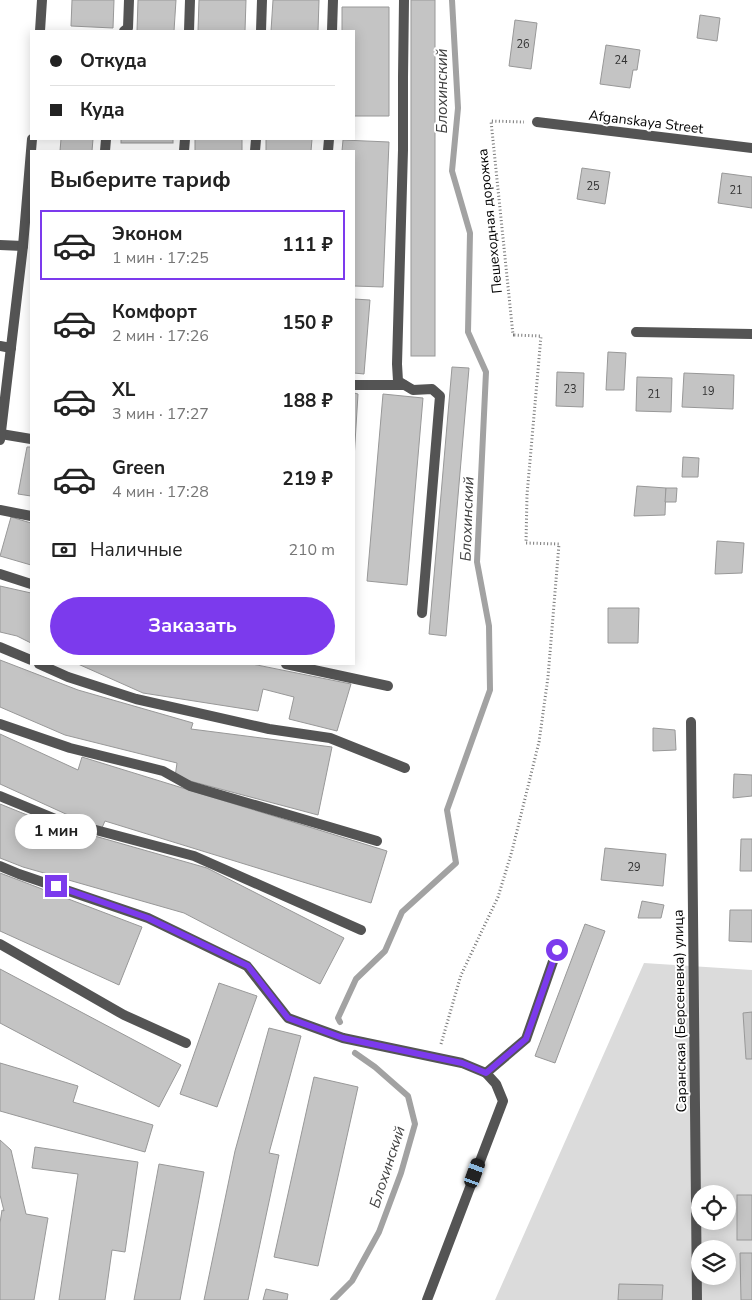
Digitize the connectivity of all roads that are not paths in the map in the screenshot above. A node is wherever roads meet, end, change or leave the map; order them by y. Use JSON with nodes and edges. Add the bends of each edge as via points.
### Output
{"nodes":[{"id":1,"x":42,"y":0,"type":"edge"},
{"id":2,"x":129,"y":0,"type":"edge"},
{"id":3,"x":190,"y":0,"type":"edge"},
{"id":4,"x":262,"y":0,"type":"edge"},
{"id":5,"x":333,"y":0,"type":"edge"},
{"id":6,"x":404,"y":0,"type":"edge"},
{"id":7,"x":40,"y":30,"type":"edge"},
{"id":8,"x":125,"y":30,"type":"edge"},
{"id":9,"x":189,"y":30,"type":"edge"},
{"id":10,"x":261,"y":30,"type":"edge"},
{"id":11,"x":332,"y":30,"type":"edge"},
{"id":12,"x":537,"y":122,"type":"road end"},
{"id":13,"x":752,"y":148,"type":"edge"},
{"id":14,"x":30,"y":166,"type":"edge"},
{"id":15,"x":0,"y":245,"type":"edge"},
{"id":16,"x":24,"y":246,"type":"junction"},
{"id":17,"x":636,"y":332,"type":"dead end"},
{"id":18,"x":752,"y":334,"type":"edge"},
{"id":19,"x":0,"y":346,"type":"edge"},
{"id":20,"x":11,"y":348,"type":"junction"},
{"id":21,"x":355,"y":385,"type":"edge"},
{"id":22,"x":404,"y":385,"type":"junction"},
{"id":23,"x":0,"y":437,"type":"edge"},
{"id":24,"x":30,"y":439,"type":"edge"},
{"id":25,"x":0,"y":510,"type":"edge"},
{"id":26,"x":30,"y":516,"type":"edge"},
{"id":27,"x":0,"y":574,"type":"edge"},
{"id":28,"x":30,"y":584,"type":"edge"},
{"id":29,"x":422,"y":613,"type":"dead end"},
{"id":30,"x":0,"y":647,"type":"edge"},
{"id":31,"x":30,"y":660,"type":"edge"},
{"id":32,"x":41,"y":665,"type":"edge"},
{"id":33,"x":291,"y":665,"type":"edge"},
{"id":34,"x":388,"y":686,"type":"dead end"},
{"id":35,"x":691,"y":722,"type":"dead end"},
{"id":36,"x":0,"y":724,"type":"edge"},
{"id":37,"x":404,"y":768,"type":"dead end"},
{"id":38,"x":0,"y":796,"type":"edge"},
{"id":39,"x":377,"y":841,"type":"dead end"},
{"id":40,"x":0,"y":866,"type":"edge"},
{"id":41,"x":361,"y":930,"type":"dead end"},
{"id":42,"x":0,"y":944,"type":"edge"},
{"id":43,"x":557,"y":950,"type":"dead end"},
{"id":44,"x":186,"y":1043,"type":"dead end"},
{"id":45,"x":486,"y":1073,"type":"junction"},
{"id":46,"x":428,"y":1300,"type":"edge"},
{"id":47,"x":697,"y":1300,"type":"edge"}],
"edges":[{"from":1,"to":7,"type":"street"},
{"from":2,"to":8,"type":"street"},
{"from":3,"to":9,"type":"street"},
{"from":4,"to":10,"type":"street"},
{"from":5,"to":11,"type":"street"},
{"from":6,"to":22,"type":"street","via":[[397,364],[398,381]]},
{"from":12,"to":13,"type":"street","name":"Afganskaya Street"},
{"from":14,"to":16,"type":"street"},
{"from":15,"to":16,"type":"street"},
{"from":16,"to":20,"type":"street"},
{"from":17,"to":18,"type":"street"},
{"from":19,"to":20,"type":"street"},
{"from":20,"to":23,"type":"street"},
{"from":21,"to":22,"type":"street"},
{"from":22,"to":29,"type":"street","via":[[413,390],[432,389],[440,396]]},
{"from":23,"to":24,"type":"street"},
{"from":25,"to":26,"type":"street"},
{"from":27,"to":28,"type":"street"},
{"from":30,"to":31,"type":"street"},
{"from":32,"to":37,"type":"street","via":[[136,699],[269,729],[330,738]]},
{"from":33,"to":34,"type":"street"},
{"from":35,"to":47,"type":"street","name":"Саранская (Берсеневка) улица"},
{"from":36,"to":39,"type":"street","via":[[70,748],[162,772],[190,786]]},
{"from":38,"to":41,"type":"street","via":[[58,820],[194,856]]},
{"from":40,"to":45,"type":"street","via":[[148,918],[248,966],[288,1018],[343,1038],[462,1063]]},
{"from":42,"to":44,"type":"street","via":[[124,1015]]},
{"from":43,"to":45,"type":"street","via":[[526,1039]]},
{"from":45,"to":46,"type":"street","via":[[496,1084],[503,1101]]}]}
